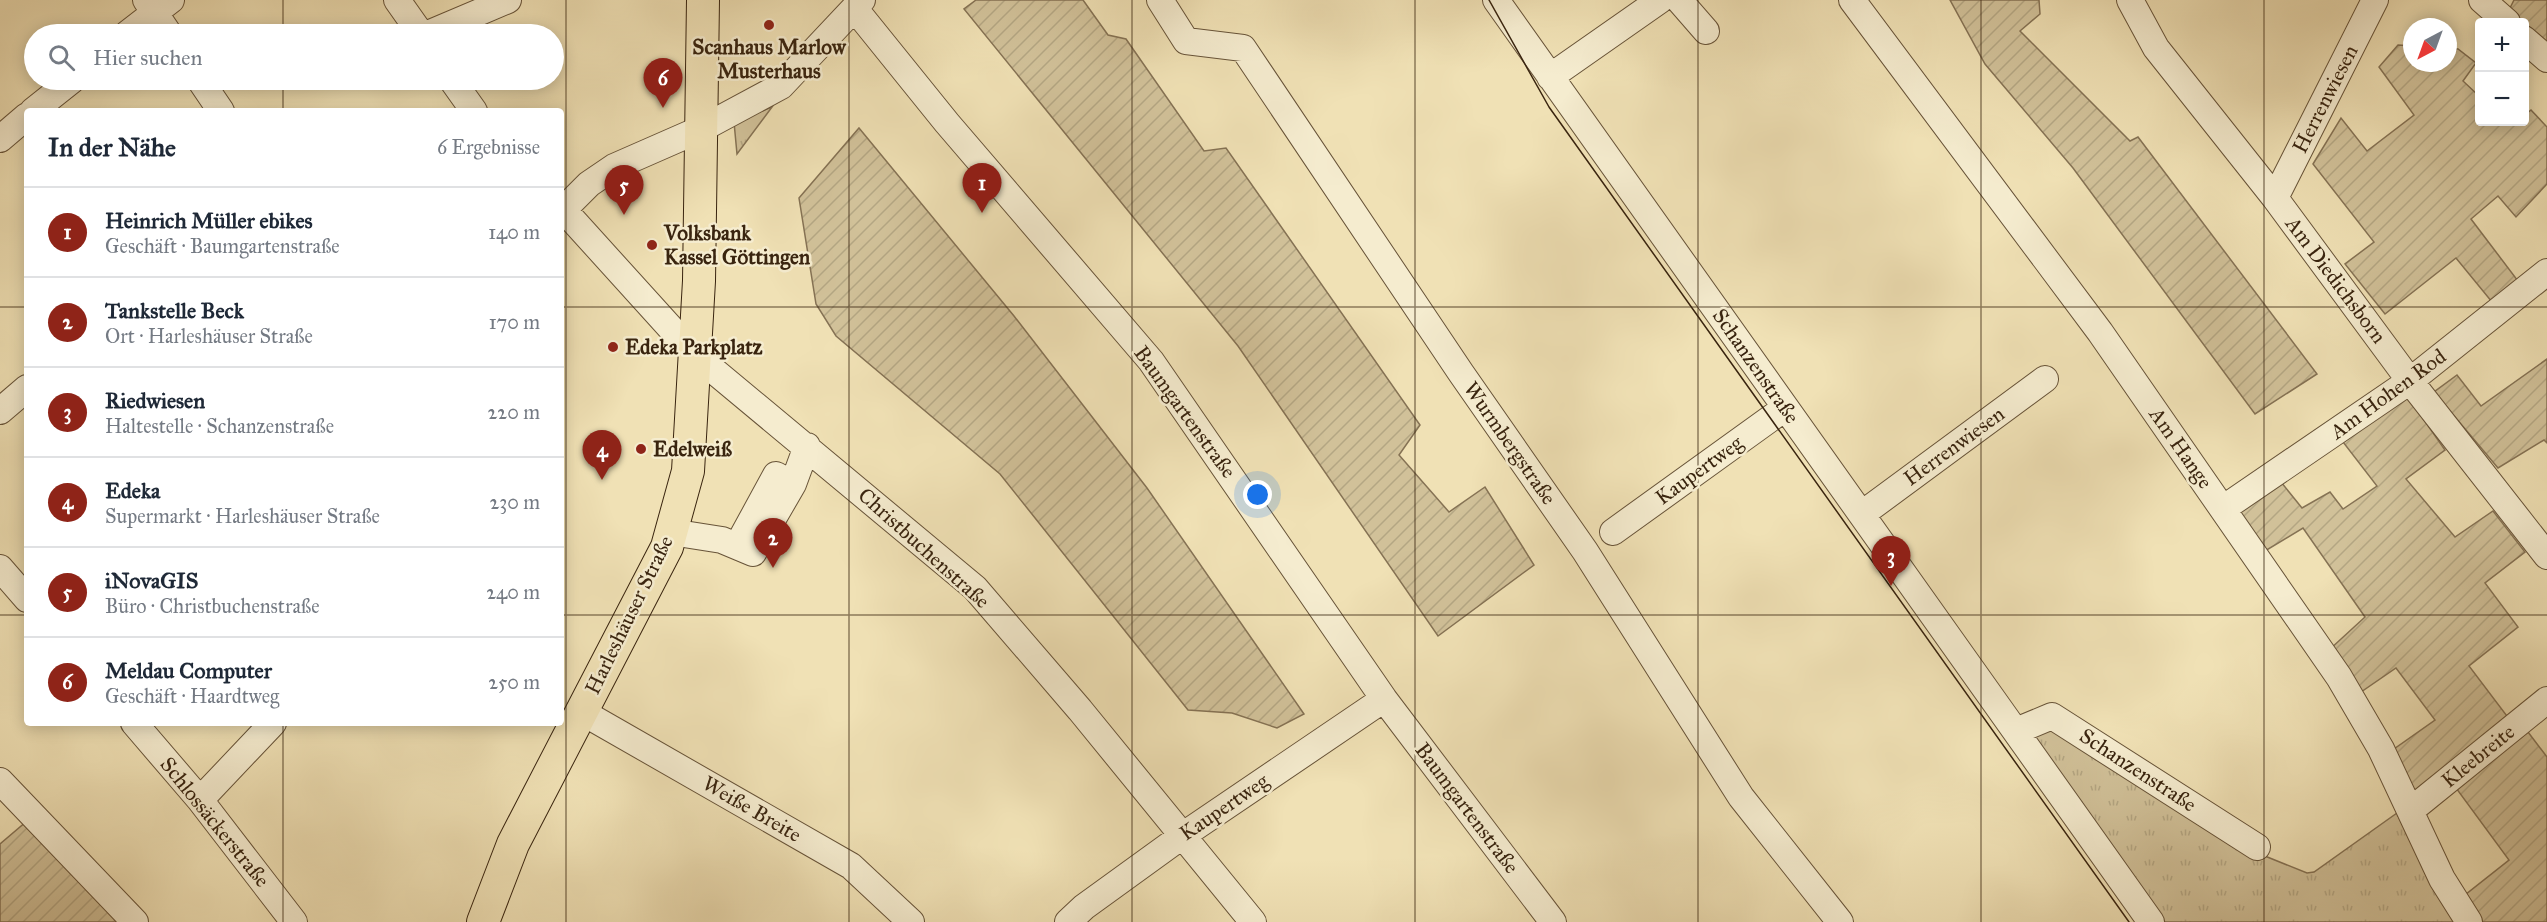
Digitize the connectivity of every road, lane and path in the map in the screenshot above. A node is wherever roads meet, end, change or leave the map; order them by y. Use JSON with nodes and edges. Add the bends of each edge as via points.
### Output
{"nodes":[{"id":1,"x":397,"y":0,"type":"edge"},
{"id":2,"x":508,"y":0,"type":"edge"},
{"id":3,"x":704,"y":0,"type":"edge"},
{"id":4,"x":1160,"y":0,"type":"edge"},
{"id":5,"x":1496,"y":0,"type":"edge"},
{"id":6,"x":1660,"y":0,"type":"edge"},
{"id":7,"x":1680,"y":0,"type":"edge"},
{"id":8,"x":1852,"y":0,"type":"edge"},
{"id":9,"x":2130,"y":0,"type":"edge"},
{"id":10,"x":2375,"y":0,"type":"edge"},
{"id":11,"x":2482,"y":0,"type":"edge"},
{"id":12,"x":157,"y":4,"type":"edge"},
{"id":13,"x":858,"y":5,"type":"edge"},
{"id":14,"x":2502,"y":18,"type":"edge"},
{"id":15,"x":137,"y":24,"type":"edge"},
{"id":16,"x":165,"y":24,"type":"edge"},
{"id":17,"x":414,"y":24,"type":"edge"},
{"id":18,"x":452,"y":24,"type":"edge"},
{"id":19,"x":1706,"y":31,"type":"dead end"},
{"id":20,"x":2529,"y":43,"type":"edge"},
{"id":21,"x":2547,"y":59,"type":"edge"},
{"id":22,"x":1550,"y":77,"type":"junction"},
{"id":23,"x":59,"y":90,"type":"edge"},
{"id":24,"x":207,"y":90,"type":"edge"},
{"id":25,"x":459,"y":90,"type":"edge"},
{"id":26,"x":37,"y":108,"type":"edge"},
{"id":27,"x":219,"y":108,"type":"edge"},
{"id":28,"x":472,"y":108,"type":"edge"},
{"id":29,"x":703,"y":128,"type":"junction"},
{"id":30,"x":2275,"y":198,"type":"junction"},
{"id":31,"x":564,"y":208,"type":"edge"},
{"id":32,"x":564,"y":212,"type":"edge"},
{"id":33,"x":2547,"y":272,"type":"edge"},
{"id":34,"x":695,"y":355,"type":"junction"},
{"id":35,"x":2045,"y":379,"type":"dead end"},
{"id":36,"x":2410,"y":381,"type":"junction"},
{"id":37,"x":24,"y":391,"type":"edge"},
{"id":38,"x":1785,"y":408,"type":"junction"},
{"id":39,"x":0,"y":411,"type":"edge"},
{"id":40,"x":807,"y":446,"type":"junction"},
{"id":41,"x":784,"y":480,"type":"junction"},
{"id":42,"x":2224,"y":508,"type":"junction"},
{"id":43,"x":1862,"y":514,"type":"junction"},
{"id":44,"x":671,"y":532,"type":"junction"},
{"id":45,"x":1612,"y":532,"type":"dead end"},
{"id":46,"x":730,"y":543,"type":"junction"},
{"id":47,"x":2547,"y":556,"type":"edge"},
{"id":48,"x":0,"y":567,"type":"edge"},
{"id":49,"x":24,"y":595,"type":"edge"},
{"id":50,"x":1384,"y":699,"type":"junction"},
{"id":51,"x":2547,"y":700,"type":"edge"},
{"id":52,"x":582,"y":712,"type":"junction"},
{"id":53,"x":137,"y":726,"type":"edge"},
{"id":54,"x":270,"y":726,"type":"edge"},
{"id":55,"x":2016,"y":731,"type":"junction"},
{"id":56,"x":7,"y":789,"type":"edge"},
{"id":57,"x":200,"y":800,"type":"junction"},
{"id":58,"x":2410,"y":811,"type":"junction"},
{"id":59,"x":1182,"y":836,"type":"junction"},
{"id":60,"x":2257,"y":847,"type":"dead end"},
{"id":61,"x":135,"y":922,"type":"edge"},
{"id":62,"x":294,"y":922,"type":"edge"},
{"id":63,"x":483,"y":922,"type":"edge"},
{"id":64,"x":911,"y":922,"type":"edge"},
{"id":65,"x":1068,"y":922,"type":"edge"},
{"id":66,"x":1253,"y":922,"type":"edge"},
{"id":67,"x":1553,"y":922,"type":"edge"},
{"id":68,"x":1840,"y":922,"type":"edge"},
{"id":69,"x":2151,"y":922,"type":"edge"},
{"id":70,"x":2469,"y":922,"type":"edge"}],
"edges":[{"from":1,"to":17,"type":"street"},
{"from":2,"to":18,"type":"street"},
{"from":3,"to":29,"type":"main road","name":"Harleshäuser Straße"},
{"from":4,"to":68,"type":"street","name":"Wurmbergstraße","via":[[1186,41],[1243,48],[1585,551],[1741,797]]},
{"from":5,"to":22,"type":"street","name":"Schanzenstraße"},
{"from":6,"to":22,"type":"street"},
{"from":7,"to":19,"type":"street"},
{"from":8,"to":42,"type":"street","name":"Am Hange","via":[[2076,299]]},
{"from":9,"to":30,"type":"street","name":"Am Diedichsborn","via":[[2156,48]]},
{"from":10,"to":30,"type":"street","name":"Herrenwiesen"},
{"from":11,"to":14,"type":"street"},
{"from":12,"to":15,"type":"street"},
{"from":12,"to":16,"type":"street"},
{"from":13,"to":29,"type":"street","via":[[781,86]]},
{"from":13,"to":50,"type":"street","name":"Baumgartenstraße","via":[[947,123],[1151,361]]},
{"from":20,"to":21,"type":"street"},
{"from":22,"to":38,"type":"street","name":"Schanzenstraße"},
{"from":23,"to":26,"type":"street"},
{"from":24,"to":27,"type":"street"},
{"from":25,"to":28,"type":"street"},
{"from":29,"to":31,"type":"street","via":[[614,167]]},
{"from":29,"to":34,"type":"main road","name":"Harleshäuser Straße"},
{"from":30,"to":36,"type":"street","name":"Am Diedichsborn"},
{"from":32,"to":34,"type":"street","name":"Christbuchenstraße"},
{"from":33,"to":36,"type":"street","name":"Am Hohen Rod"},
{"from":34,"to":40,"type":"street","name":"Christbuchenstraße"},
{"from":34,"to":44,"type":"main road","name":"Harleshäuser Straße","via":[[688,471]]},
{"from":35,"to":43,"type":"street","name":"Herrenwiesen"},
{"from":36,"to":42,"type":"street","name":"Am Hohen Rod"},
{"from":36,"to":47,"type":"street","name":"Am Diedichsborn"},
{"from":37,"to":39,"type":"street"},
{"from":38,"to":43,"type":"street","name":"Schanzenstraße"},
{"from":38,"to":45,"type":"street","name":"Kaupertweg"},
{"from":40,"to":41,"type":"street"},
{"from":40,"to":59,"type":"street","name":"Christbuchenstraße","via":[[975,588]]},
{"from":41,"to":46,"type":"street","via":[[753,553]]},
{"from":41,"to":46,"type":"street","via":[[761,468]]},
{"from":42,"to":58,"type":"street","name":"Am Hange","via":[[2339,677],[2381,749]]},
{"from":43,"to":55,"type":"street","name":"Schanzenstraße"},
{"from":44,"to":46,"type":"street"},
{"from":44,"to":52,"type":"main road","name":"Harleshäuser Straße","via":[[667,547]]},
{"from":48,"to":49,"type":"street"},
{"from":50,"to":59,"type":"street","name":"Kaupertweg"},
{"from":50,"to":67,"type":"street","name":"Baumgartenstraße"},
{"from":51,"to":58,"type":"street","name":"Kleebreite"},
{"from":52,"to":63,"type":"main road","name":"Harleshäuser Straße","via":[[513,844]]},
{"from":52,"to":64,"type":"street","name":"Weiße Breite","via":[[851,866]]},
{"from":53,"to":57,"type":"street","name":"Schlossäckerstraße"},
{"from":54,"to":57,"type":"street"},
{"from":55,"to":60,"type":"street","name":"Schanzenstraße","via":[[2052,716]]},
{"from":55,"to":69,"type":"street","name":"Schanzenstraße"},
{"from":56,"to":61,"type":"street"},
{"from":57,"to":62,"type":"street","name":"Schlossäckerstraße"},
{"from":58,"to":70,"type":"street","name":"Am Hange","via":[[2442,879]]},
{"from":59,"to":65,"type":"street","name":"Kaupertweg"},
{"from":59,"to":66,"type":"street","name":"Christbuchenstraße"}]}
